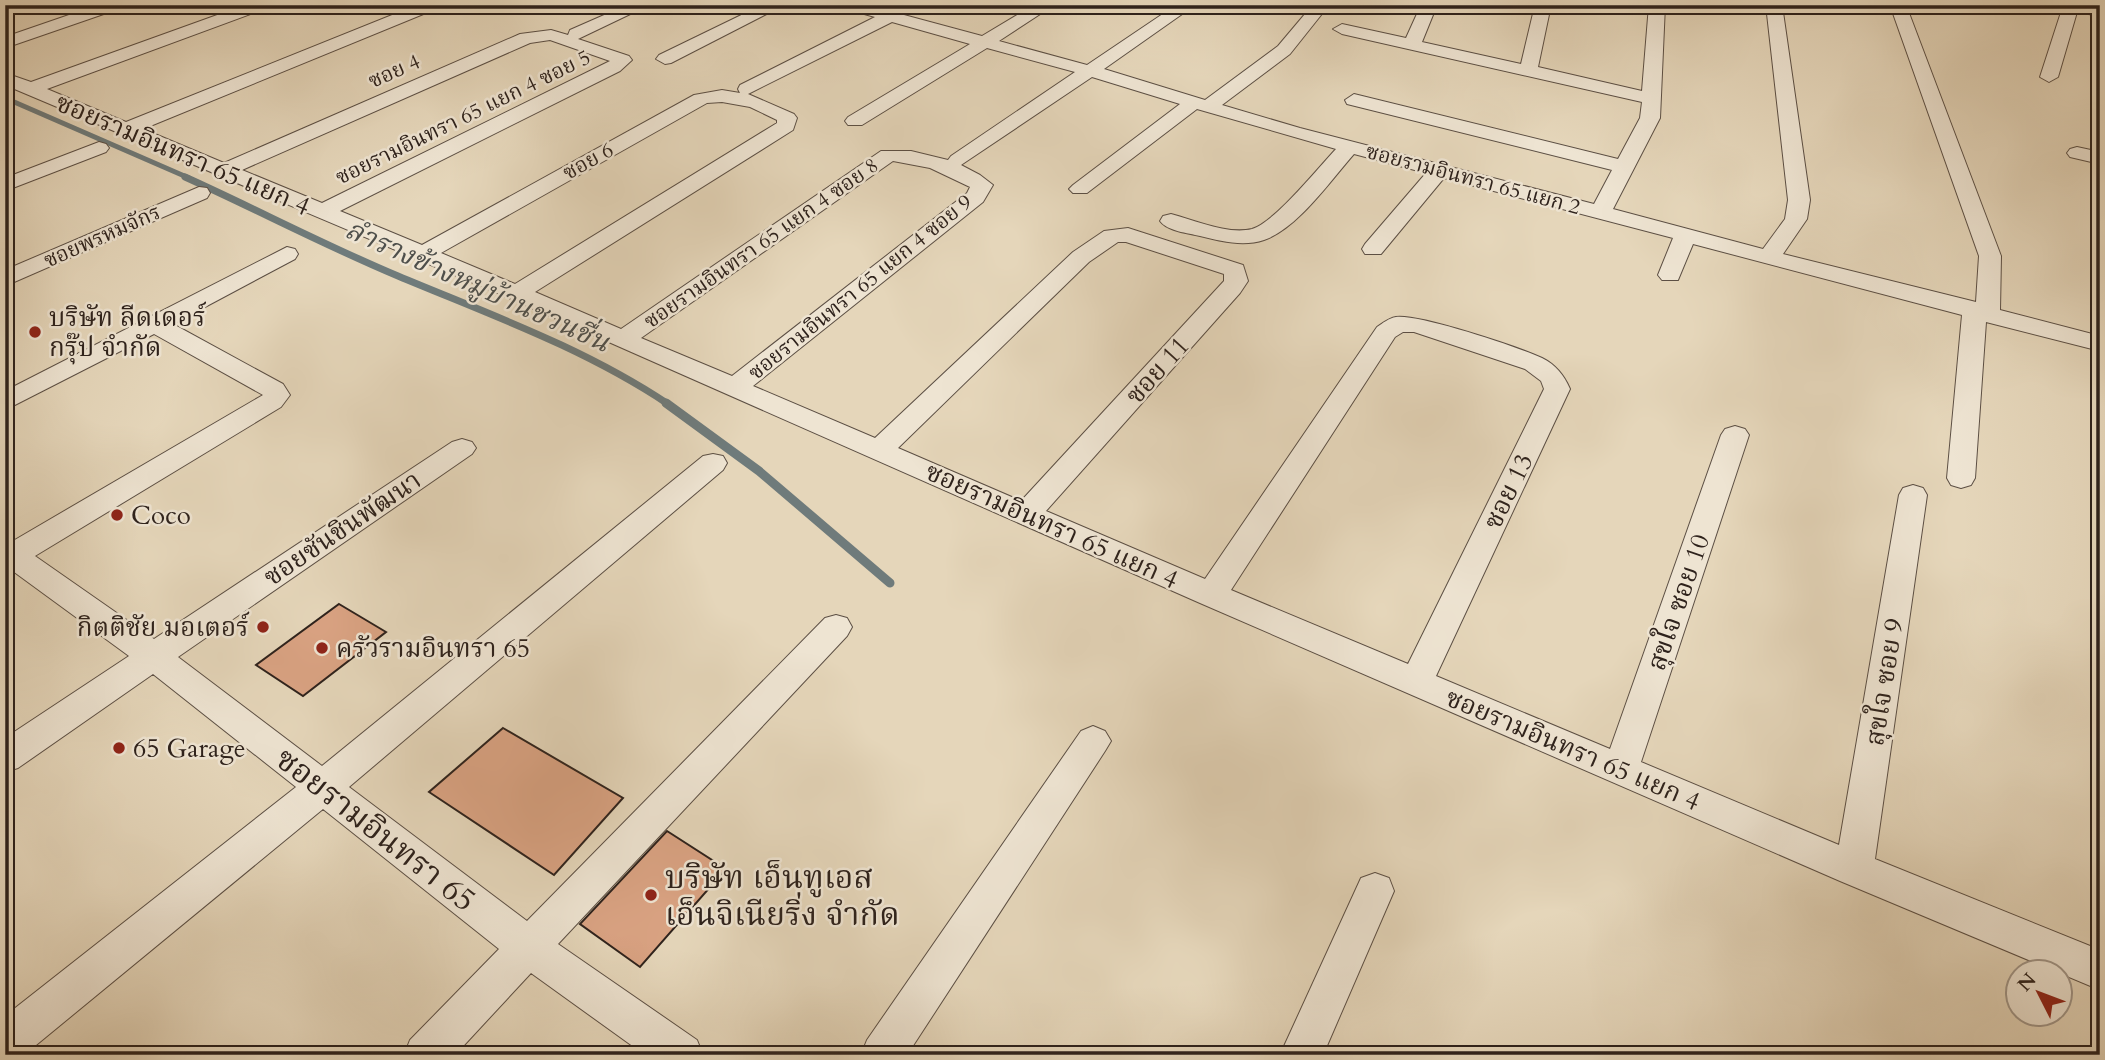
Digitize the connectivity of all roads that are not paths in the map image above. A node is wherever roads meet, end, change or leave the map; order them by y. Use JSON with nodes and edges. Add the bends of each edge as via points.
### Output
{"nodes":[{"id":1,"x":115,"y":5,"type":"edge"},
{"id":2,"x":261,"y":5,"type":"edge"},
{"id":3,"x":432,"y":5,"type":"edge"},
{"id":4,"x":641,"y":5,"type":"edge"},
{"id":5,"x":776,"y":5,"type":"edge"},
{"id":6,"x":849,"y":5,"type":"edge"},
{"id":7,"x":911,"y":5,"type":"edge"},
{"id":8,"x":1046,"y":5,"type":"edge"},
{"id":9,"x":1186,"y":5,"type":"edge"},
{"id":10,"x":1286,"y":5,"type":"edge"},
{"id":11,"x":1429,"y":5,"type":"edge"},
{"id":12,"x":1543,"y":5,"type":"edge"},
{"id":13,"x":1657,"y":5,"type":"edge"},
{"id":14,"x":1774,"y":5,"type":"edge"},
{"id":15,"x":1898,"y":5,"type":"edge"},
{"id":16,"x":2070,"y":6,"type":"edge"},
{"id":17,"x":1319,"y":9,"type":"edge"},
{"id":18,"x":2100,"y":11,"type":"edge"},
{"id":19,"x":889,"y":16,"type":"junction"},
{"id":20,"x":1342,"y":29,"type":"dead end"},
{"id":21,"x":580,"y":40,"type":"junction"},
{"id":22,"x":982,"y":42,"type":"junction"},
{"id":23,"x":5,"y":43,"type":"edge"},
{"id":24,"x":1412,"y":45,"type":"junction"},
{"id":25,"x":665,"y":59,"type":"dead end"},
{"id":26,"x":623,"y":60,"type":"joint"},
{"id":27,"x":1090,"y":71,"type":"junction"},
{"id":28,"x":1528,"y":71,"type":"junction"},
{"id":29,"x":2049,"y":77,"type":"dead end"},
{"id":30,"x":17,"y":83,"type":"edge"},
{"id":31,"x":747,"y":89,"type":"dead end"},
{"id":32,"x":1650,"y":99,"type":"junction"},
{"id":33,"x":1354,"y":100,"type":"dead end"},
{"id":34,"x":1200,"y":105,"type":"junction"},
{"id":35,"x":855,"y":121,"type":"dead end"},
{"id":36,"x":125,"y":128,"type":"junction"},
{"id":37,"x":1349,"y":147,"type":"junction"},
{"id":38,"x":99,"y":148,"type":"dead end"},
{"id":39,"x":2077,"y":153,"type":"dead end"},
{"id":40,"x":2100,"y":158,"type":"edge"},
{"id":41,"x":949,"y":163,"type":"junction"},
{"id":42,"x":1626,"y":167,"type":"junction"},
{"id":43,"x":224,"y":170,"type":"junction"},
{"id":44,"x":1439,"y":171,"type":"junction"},
{"id":45,"x":5,"y":185,"type":"edge"},
{"id":46,"x":982,"y":185,"type":"joint"},
{"id":47,"x":1080,"y":189,"type":"dead end"},
{"id":48,"x":199,"y":192,"type":"dead end"},
{"id":49,"x":321,"y":212,"type":"junction"},
{"id":50,"x":1600,"y":213,"type":"junction"},
{"id":51,"x":1171,"y":221,"type":"dead end"},
{"id":52,"x":1685,"y":235,"type":"junction"},
{"id":53,"x":1373,"y":249,"type":"dead end"},
{"id":54,"x":287,"y":254,"type":"dead end"},
{"id":55,"x":422,"y":254,"type":"junction"},
{"id":56,"x":1769,"y":257,"type":"junction"},
{"id":57,"x":1670,"y":275,"type":"dead end"},
{"id":58,"x":5,"y":279,"type":"edge"},
{"id":59,"x":517,"y":293,"type":"junction"},
{"id":60,"x":1981,"y":312,"type":"junction"},
{"id":61,"x":155,"y":324,"type":"junction"},
{"id":62,"x":623,"y":339,"type":"junction"},
{"id":63,"x":2100,"y":344,"type":"edge"},
{"id":64,"x":735,"y":387,"type":"junction"},
{"id":65,"x":5,"y":402,"type":"edge"},
{"id":66,"x":1735,"y":435,"type":"dead end"},
{"id":67,"x":462,"y":448,"type":"dead end"},
{"id":68,"x":880,"y":449,"type":"junction"},
{"id":69,"x":713,"y":463,"type":"dead end"},
{"id":70,"x":1961,"y":478,"type":"dead end"},
{"id":71,"x":1913,"y":495,"type":"dead end"},
{"id":72,"x":1027,"y":513,"type":"junction"},
{"id":73,"x":8,"y":555,"type":"edge"},
{"id":74,"x":1211,"y":595,"type":"junction"},
{"id":75,"x":836,"y":627,"type":"dead end"},
{"id":76,"x":153,"y":656,"type":"junction"},
{"id":77,"x":1416,"y":682,"type":"junction"},
{"id":78,"x":1093,"y":741,"type":"dead end"},
{"id":79,"x":5,"y":757,"type":"edge"},
{"id":80,"x":1621,"y":769,"type":"junction"},
{"id":81,"x":323,"y":787,"type":"junction"},
{"id":82,"x":1854,"y":869,"type":"junction"},
{"id":83,"x":1375,"y":891,"type":"dead end"},
{"id":84,"x":530,"y":948,"type":"junction"},
{"id":85,"x":2100,"y":970,"type":"edge"},
{"id":86,"x":5,"y":1043,"type":"edge"},
{"id":87,"x":425,"y":1055,"type":"edge"},
{"id":88,"x":682,"y":1055,"type":"edge"},
{"id":89,"x":882,"y":1055,"type":"edge"},
{"id":90,"x":1301,"y":1055,"type":"edge"}],
"edges":[{"from":1,"to":23,"type":"street"},
{"from":2,"to":30,"type":"street"},
{"from":3,"to":36,"type":"street"},
{"from":4,"to":21,"type":"street"},
{"from":5,"to":25,"type":"street"},
{"from":6,"to":19,"type":"street","name":"ซอยรามอินทรา 65 แยก 2"},
{"from":7,"to":19,"type":"street"},
{"from":8,"to":22,"type":"street"},
{"from":9,"to":27,"type":"street"},
{"from":10,"to":17,"type":"street"},
{"from":11,"to":24,"type":"street"},
{"from":12,"to":28,"type":"street"},
{"from":13,"to":32,"type":"street"},
{"from":14,"to":56,"type":"street","via":[[1799,200],[1796,219]]},
{"from":15,"to":60,"type":"street","via":[[1990,256]]},
{"from":16,"to":18,"type":"street"},
{"from":16,"to":29,"type":"street"},
{"from":17,"to":34,"type":"street","via":[[1284,50]]},
{"from":19,"to":22,"type":"street","name":"ซอยรามอินทรา 65 แยก 2"},
{"from":19,"to":31,"type":"street"},
{"from":20,"to":24,"type":"street"},
{"from":21,"to":26,"type":"street","name":"ซอย 4"},
{"from":21,"to":43,"type":"street","name":"ซอย 4","via":[[551,35],[526,38]]},
{"from":22,"to":27,"type":"street","name":"ซอยรามอินทรา 65 แยก 2"},
{"from":22,"to":35,"type":"street"},
{"from":24,"to":28,"type":"street"},
{"from":26,"to":49,"type":"street","name":"ซอยรามอินทรา 65 แยก 4 ซอย 5"},
{"from":27,"to":34,"type":"street","name":"ซอยรามอินทรา 65 แยก 2"},
{"from":27,"to":41,"type":"street"},
{"from":28,"to":32,"type":"street"},
{"from":30,"to":36,"type":"street","name":"ซอยรามอินทรา 65 แยก 4"},
{"from":32,"to":42,"type":"street","via":[[1650,118]]},
{"from":33,"to":42,"type":"street"},
{"from":34,"to":37,"type":"street","name":"ซอยรามอินทรา 65 แยก 2"},
{"from":34,"to":47,"type":"street"},
{"from":36,"to":43,"type":"street","name":"ซอยรามอินทรา 65 แยก 4"},
{"from":37,"to":44,"type":"street","name":"ซอยรามอินทรา 65 แยก 2"},
{"from":37,"to":51,"type":"street","via":[[1275,225],[1259,235],[1214,233]]},
{"from":38,"to":45,"type":"street"},
{"from":39,"to":40,"type":"street"},
{"from":41,"to":46,"type":"street","name":"ซอยรามอินทรา 65 แยก 4 ซอย 8"},
{"from":41,"to":62,"type":"street","name":"ซอยรามอินทรา 65 แยก 4 ซอย 8","via":[[888,155]]},
{"from":42,"to":50,"type":"street"},
{"from":43,"to":49,"type":"street","name":"ซอยรามอินทรา 65 แยก 4"},
{"from":44,"to":50,"type":"street","name":"ซอยรามอินทรา 65 แยก 2"},
{"from":44,"to":53,"type":"street"},
{"from":46,"to":64,"type":"street","name":"ซอยรามอินทรา 65 แยก 4 ซอย 9","via":[[975,197]]},
{"from":48,"to":58,"type":"street","name":"ซอยพรหมจักร"},
{"from":49,"to":55,"type":"street","name":"ซอยรามอินทรา 65 แยก 4"},
{"from":50,"to":52,"type":"street","name":"ซอยรามอินทรา 65 แยก 2"},
{"from":52,"to":56,"type":"street","name":"ซอยรามอินทรา 65 แยก 2"},
{"from":52,"to":57,"type":"street"},
{"from":54,"to":61,"type":"street"},
{"from":55,"to":59,"type":"street","name":"ซอยรามอินทรา 65 แยก 4"},
{"from":55,"to":59,"type":"street","name":"ซอย 6","via":[[701,99],[731,96],[787,118],[786,126]]},
{"from":56,"to":60,"type":"street","name":"ซอยรามอินทรา 65 แยก 2"},
{"from":59,"to":62,"type":"street","name":"ซอยรามอินทรา 65 แยก 4"},
{"from":60,"to":63,"type":"street","name":"ซอยรามอินทรา 65 แยก 2"},
{"from":60,"to":70,"type":"street"},
{"from":61,"to":65,"type":"street"},
{"from":61,"to":73,"type":"street","via":[[277,395]]},
{"from":62,"to":64,"type":"street","name":"ซอยรามอินทรา 65 แยก 4"},
{"from":64,"to":68,"type":"street","name":"ซอยรามอินทรา 65 แยก 4"},
{"from":66,"to":80,"type":"street","name":"สุขใจ ซอย 10"},
{"from":67,"to":76,"type":"street","name":"ซอยซันชินพัฒนา"},
{"from":68,"to":72,"type":"street","name":"ซอยรามอินทรา 65 แยก 4"},
{"from":68,"to":72,"type":"street","name":"ซอย 11","via":[[1098,244],[1112,236],[1128,235],[1235,271],[1236,281]]},
{"from":69,"to":81,"type":"street"},
{"from":71,"to":82,"type":"street","name":"สุขใจ ซอย 9"},
{"from":72,"to":74,"type":"street","name":"ซอยรามอินทรา 65 แยก 4"},
{"from":73,"to":76,"type":"street","name":"ซอยรามอินทรา 65"},
{"from":74,"to":77,"type":"street","name":"ซอยรามอินทรา 65 แยก 4"},
{"from":74,"to":77,"type":"street","name":"ซอย 13","via":[[1386,332],[1398,324],[1417,325],[1534,364],[1552,377],[1556,389]]},
{"from":75,"to":84,"type":"street"},
{"from":76,"to":79,"type":"street","name":"ซอยซันชินพัฒนา"},
{"from":76,"to":81,"type":"street","name":"ซอยรามอินทรา 65"},
{"from":77,"to":80,"type":"street","name":"ซอยรามอินทรา 65 แยก 4"},
{"from":78,"to":89,"type":"street"},
{"from":80,"to":82,"type":"street","name":"ซอยรามอินทรา 65 แยก 4"},
{"from":81,"to":84,"type":"street","name":"ซอยรามอินทรา 65"},
{"from":81,"to":86,"type":"street"},
{"from":82,"to":85,"type":"street","name":"ซอยรามอินทรา 65 แยก 4"},
{"from":83,"to":90,"type":"street"},
{"from":84,"to":87,"type":"street"},
{"from":84,"to":88,"type":"street","name":"ซอยรามอินทรา 65"}]}
